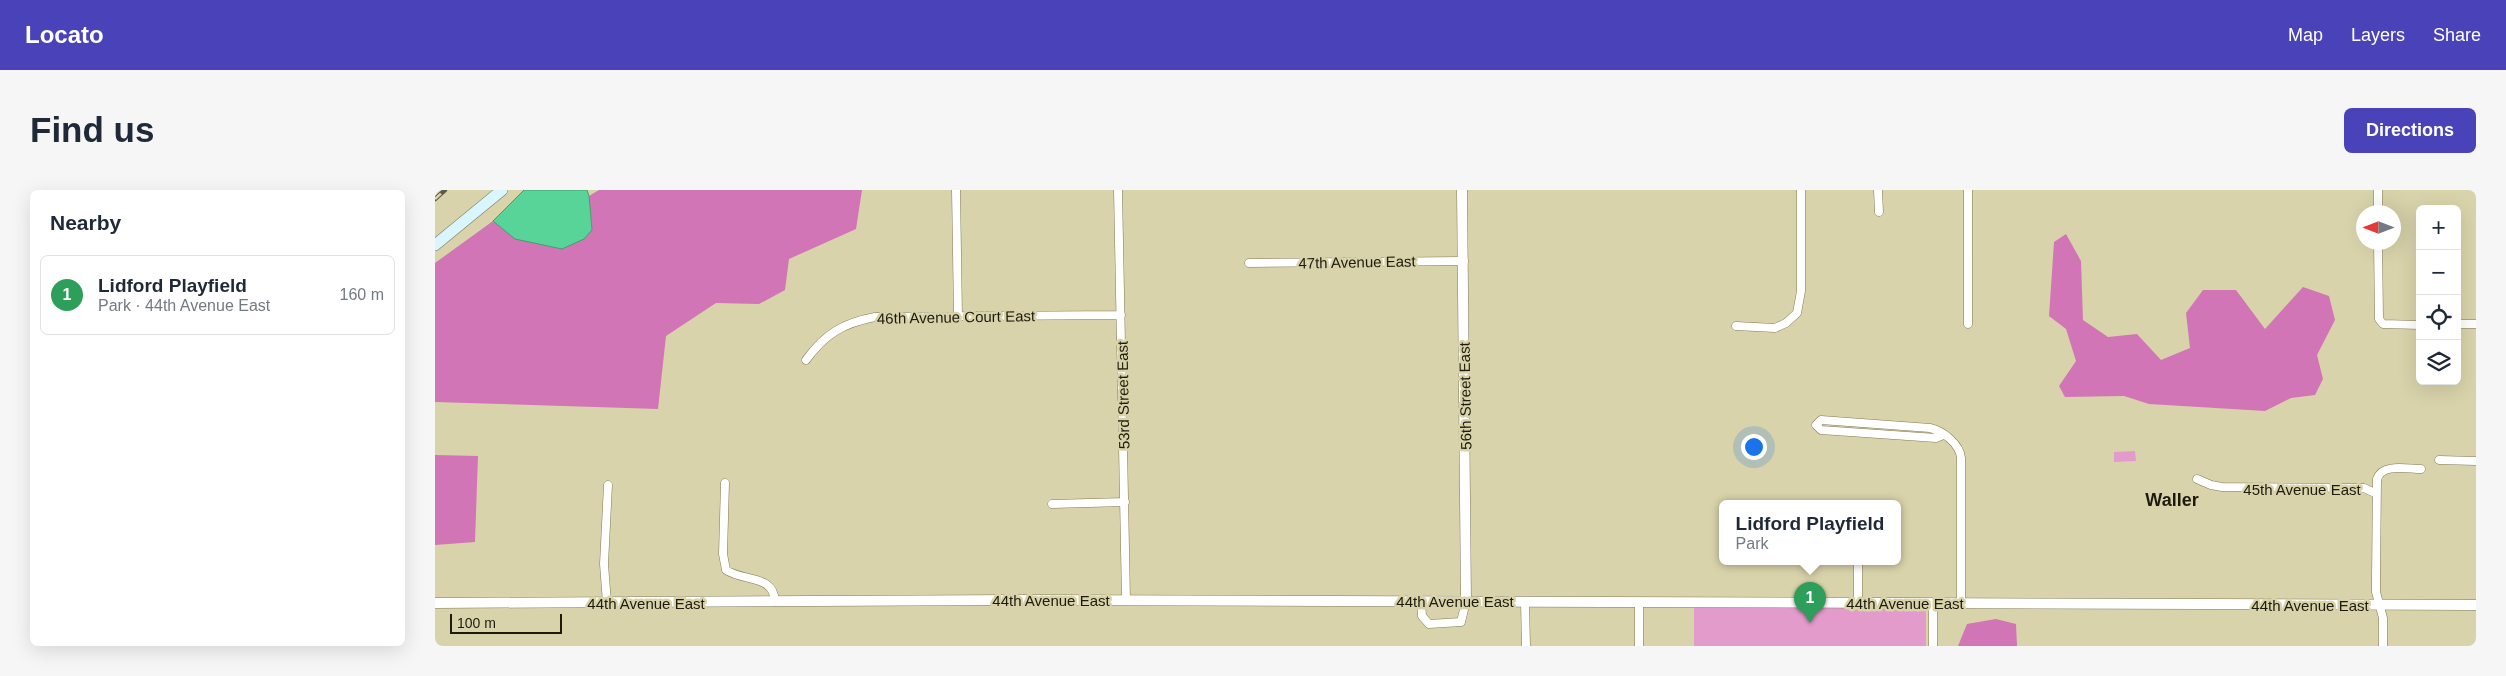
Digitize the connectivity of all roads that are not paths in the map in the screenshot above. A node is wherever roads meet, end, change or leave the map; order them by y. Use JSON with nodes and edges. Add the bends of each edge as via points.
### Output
{"nodes":[{"id":1,"x":502,"y":190,"type":"edge"},
{"id":2,"x":956,"y":190,"type":"edge"},
{"id":3,"x":1118,"y":190,"type":"edge"},
{"id":4,"x":1462,"y":190,"type":"edge"},
{"id":5,"x":1801,"y":190,"type":"edge"},
{"id":6,"x":1878,"y":190,"type":"edge"},
{"id":7,"x":1968,"y":190,"type":"edge"},
{"id":8,"x":2378,"y":190,"type":"edge"},
{"id":9,"x":2378,"y":205,"type":"edge"},
{"id":10,"x":1879,"y":212,"type":"dead end"},
{"id":11,"x":435,"y":245,"type":"edge"},
{"id":12,"x":2378,"y":250,"type":"edge"},
{"id":13,"x":1464,"y":261,"type":"junction"},
{"id":14,"x":1249,"y":263,"type":"dead end"},
{"id":15,"x":957,"y":315,"type":"junction"},
{"id":16,"x":1121,"y":316,"type":"junction"},
{"id":17,"x":1968,"y":324,"type":"dead end"},
{"id":18,"x":2461,"y":324,"type":"edge"},
{"id":19,"x":2476,"y":324,"type":"edge"},
{"id":20,"x":2416,"y":325,"type":"edge"},
{"id":21,"x":1736,"y":326,"type":"dead end"},
{"id":22,"x":806,"y":360,"type":"dead end"},
{"id":23,"x":1943,"y":435,"type":"junction"},
{"id":24,"x":2439,"y":460,"type":"dead end"},
{"id":25,"x":2476,"y":460,"type":"edge"},
{"id":26,"x":2421,"y":469,"type":"dead end"},
{"id":27,"x":2197,"y":479,"type":"dead end"},
{"id":28,"x":725,"y":483,"type":"dead end"},
{"id":29,"x":608,"y":485,"type":"dead end"},
{"id":30,"x":2375,"y":493,"type":"junction"},
{"id":31,"x":1125,"y":502,"type":"junction"},
{"id":32,"x":1053,"y":504,"type":"dead end"},
{"id":33,"x":1859,"y":565,"type":"edge"},
{"id":34,"x":1126,"y":600,"type":"junction"},
{"id":35,"x":1421,"y":601,"type":"junction"},
{"id":36,"x":1466,"y":601,"type":"junction"},
{"id":37,"x":775,"y":602,"type":"junction"},
{"id":38,"x":1525,"y":602,"type":"junction"},
{"id":39,"x":1639,"y":602,"type":"junction"},
{"id":40,"x":435,"y":603,"type":"edge"},
{"id":41,"x":607,"y":603,"type":"junction"},
{"id":42,"x":1858,"y":603,"type":"junction"},
{"id":43,"x":1933,"y":603,"type":"junction"},
{"id":44,"x":1961,"y":603,"type":"junction"},
{"id":45,"x":2476,"y":605,"type":"edge"},
{"id":46,"x":2381,"y":606,"type":"junction"},
{"id":47,"x":1525,"y":646,"type":"edge"},
{"id":48,"x":1639,"y":646,"type":"edge"},
{"id":49,"x":1933,"y":646,"type":"edge"},
{"id":50,"x":2383,"y":646,"type":"edge"}],
"edges":[{"from":1,"to":11,"type":"main road"},
{"from":2,"to":15,"type":"street"},
{"from":3,"to":16,"type":"street","name":"53rd Street East"},
{"from":4,"to":13,"type":"street","name":"56th Street East"},
{"from":5,"to":21,"type":"street","via":[[1801,291],[1797,313],[1775,328]]},
{"from":6,"to":10,"type":"street"},
{"from":7,"to":17,"type":"street"},
{"from":8,"to":9,"type":"street"},
{"from":12,"to":20,"type":"street","via":[[2379,319],[2383,324]]},
{"from":13,"to":14,"type":"street","name":"47th Avenue East"},
{"from":13,"to":36,"type":"street","name":"56th Street East"},
{"from":15,"to":16,"type":"street","name":"46th Avenue Court East"},
{"from":15,"to":22,"type":"street","name":"46th Avenue Court East","via":[[884,316],[860,320],[824,338]]},
{"from":16,"to":31,"type":"street","name":"53rd Street East"},
{"from":18,"to":19,"type":"street"},
{"from":23,"to":23,"type":"street","via":[[1940,431],[1921,428],[1821,420],[1816,425],[1821,430],[1936,438]]},
{"from":23,"to":44,"type":"street","via":[[1957,446],[1961,458]]},
{"from":24,"to":25,"type":"street"},
{"from":26,"to":30,"type":"street","name":"45th Avenue East","via":[[2382,470]]},
{"from":27,"to":30,"type":"street","name":"45th Avenue East","via":[[2222,487],[2362,488]]},
{"from":28,"to":37,"type":"street","via":[[723,554],[726,570],[769,585],[775,594]]},
{"from":29,"to":41,"type":"street","via":[[604,564]]},
{"from":30,"to":46,"type":"street","via":[[2376,586]]},
{"from":31,"to":32,"type":"street"},
{"from":31,"to":34,"type":"street","name":"53rd Street East"},
{"from":33,"to":42,"type":"street"},
{"from":34,"to":35,"type":"street","name":"44th Avenue East"},
{"from":34,"to":37,"type":"street","name":"44th Avenue East"},
{"from":35,"to":36,"type":"street","name":"44th Avenue East"},
{"from":35,"to":36,"type":"street","via":[[1423,616],[1429,624],[1461,622]]},
{"from":36,"to":38,"type":"street","name":"44th Avenue East"},
{"from":37,"to":41,"type":"street","name":"44th Avenue East"},
{"from":38,"to":39,"type":"street","name":"44th Avenue East"},
{"from":38,"to":47,"type":"street"},
{"from":39,"to":42,"type":"street","name":"44th Avenue East"},
{"from":39,"to":48,"type":"street"},
{"from":40,"to":41,"type":"street","name":"44th Avenue East"},
{"from":42,"to":43,"type":"street","name":"44th Avenue East"},
{"from":43,"to":44,"type":"street","name":"44th Avenue East"},
{"from":43,"to":49,"type":"street"},
{"from":44,"to":46,"type":"street","name":"44th Avenue East"},
{"from":45,"to":46,"type":"street","name":"44th Avenue East"},
{"from":46,"to":50,"type":"street"}]}
